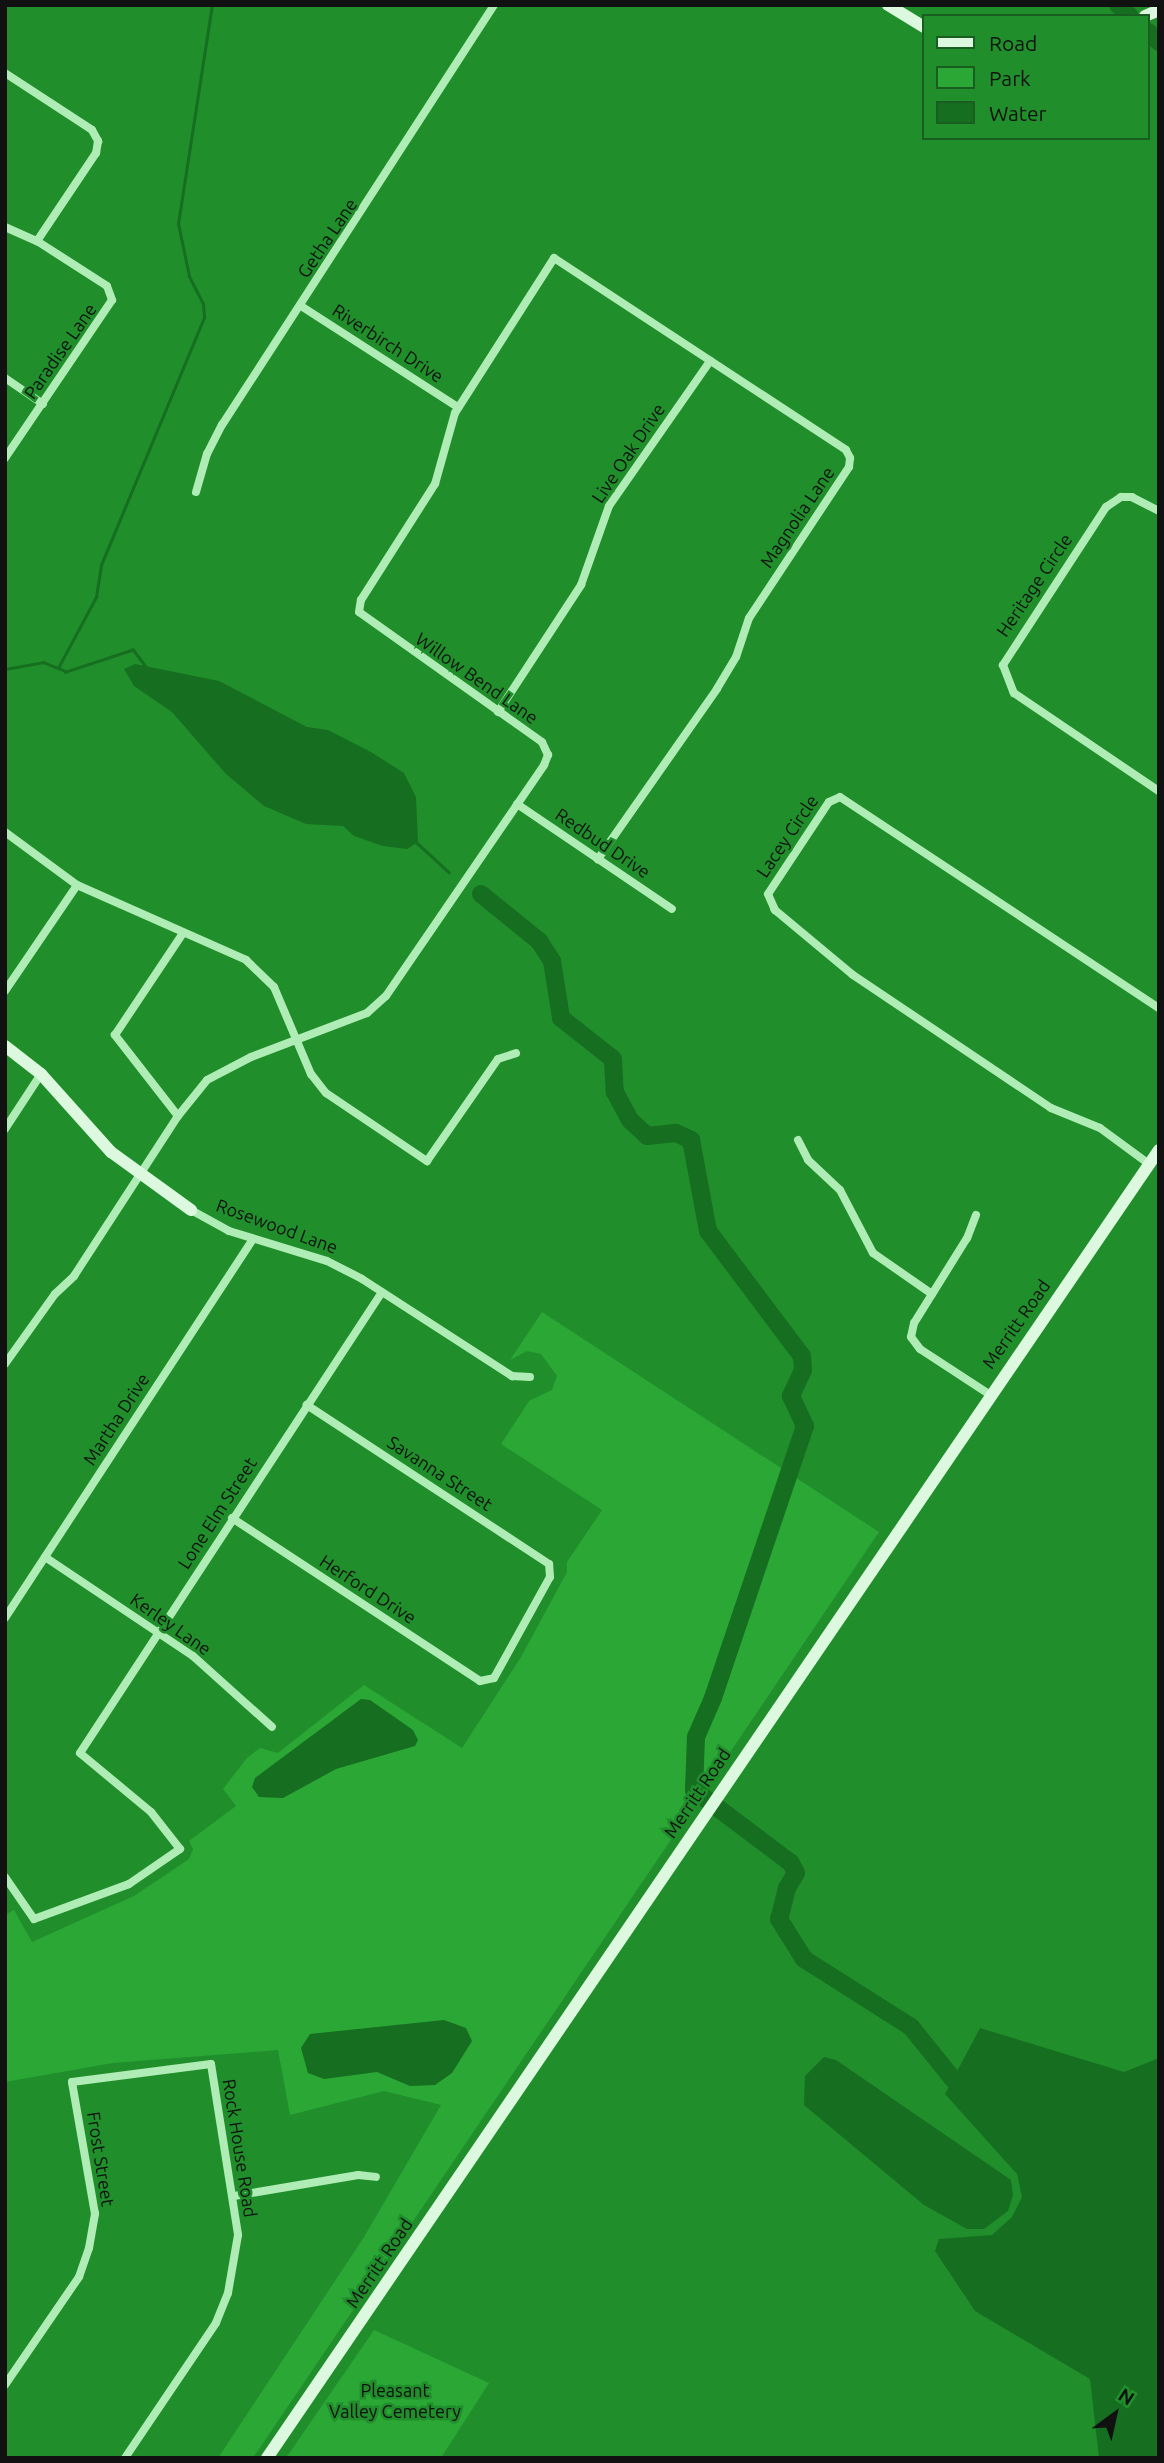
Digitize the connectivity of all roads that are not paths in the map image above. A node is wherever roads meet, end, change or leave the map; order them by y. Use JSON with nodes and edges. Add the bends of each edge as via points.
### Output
{"nodes":[{"id":1,"x":494,"y":5,"type":"edge"},
{"id":2,"x":888,"y":5,"type":"edge"},
{"id":3,"x":922,"y":26,"type":"edge"},
{"id":4,"x":5,"y":73,"type":"edge"},
{"id":5,"x":5,"y":228,"type":"edge"},
{"id":6,"x":37,"y":241,"type":"junction"},
{"id":7,"x":554,"y":258,"type":"joint"},
{"id":8,"x":301,"y":306,"type":"junction"},
{"id":9,"x":710,"y":361,"type":"junction"},
{"id":10,"x":5,"y":378,"type":"edge"},
{"id":11,"x":43,"y":404,"type":"junction"},
{"id":12,"x":458,"y":407,"type":"junction"},
{"id":13,"x":5,"y":458,"type":"edge"},
{"id":14,"x":196,"y":492,"type":"dead end"},
{"id":15,"x":1159,"y":511,"type":"edge"},
{"id":16,"x":498,"y":712,"type":"junction"},
{"id":17,"x":1159,"y":791,"type":"edge"},
{"id":18,"x":517,"y":804,"type":"junction"},
{"id":19,"x":5,"y":832,"type":"edge"},
{"id":20,"x":598,"y":859,"type":"junction"},
{"id":21,"x":78,"y":885,"type":"junction"},
{"id":22,"x":672,"y":909,"type":"dead end"},
{"id":23,"x":183,"y":933,"type":"junction"},
{"id":24,"x":5,"y":991,"type":"edge"},
{"id":25,"x":1159,"y":1008,"type":"edge"},
{"id":26,"x":297,"y":1041,"type":"junction"},
{"id":27,"x":5,"y":1046,"type":"edge"},
{"id":28,"x":516,"y":1053,"type":"dead end"},
{"id":29,"x":41,"y":1074,"type":"junction"},
{"id":30,"x":178,"y":1116,"type":"junction"},
{"id":31,"x":5,"y":1129,"type":"edge"},
{"id":32,"x":798,"y":1140,"type":"dead end"},
{"id":33,"x":1159,"y":1150,"type":"edge"},
{"id":34,"x":1149,"y":1164,"type":"junction"},
{"id":35,"x":139,"y":1177,"type":"junction"},
{"id":36,"x":191,"y":1210,"type":"joint"},
{"id":37,"x":976,"y":1214,"type":"dead end"},
{"id":38,"x":253,"y":1239,"type":"junction"},
{"id":39,"x":382,"y":1292,"type":"junction"},
{"id":40,"x":932,"y":1294,"type":"junction"},
{"id":41,"x":5,"y":1364,"type":"edge"},
{"id":42,"x":530,"y":1377,"type":"dead end"},
{"id":43,"x":989,"y":1394,"type":"junction"},
{"id":44,"x":307,"y":1405,"type":"junction"},
{"id":45,"x":232,"y":1518,"type":"junction"},
{"id":46,"x":45,"y":1557,"type":"junction"},
{"id":47,"x":5,"y":1618,"type":"edge"},
{"id":48,"x":158,"y":1632,"type":"junction"},
{"id":49,"x":488,"y":1682,"type":"joint"},
{"id":50,"x":272,"y":1727,"type":"dead end"},
{"id":51,"x":5,"y":1877,"type":"edge"},
{"id":52,"x":72,"y":2082,"type":"joint"},
{"id":53,"x":376,"y":2177,"type":"dead end"},
{"id":54,"x":234,"y":2196,"type":"junction"},
{"id":55,"x":5,"y":2385,"type":"edge"},
{"id":56,"x":125,"y":2458,"type":"edge"},
{"id":57,"x":267,"y":2458,"type":"edge"}],
"edges":[{"from":1,"to":8,"type":"street","name":"Getha Lane"},
{"from":2,"to":3,"type":"main road"},
{"from":4,"to":6,"type":"street","via":[[87,126],[97,141],[96,153]]},
{"from":5,"to":6,"type":"street"},
{"from":6,"to":11,"type":"street","name":"Paradise Lane","via":[[107,286],[112,295],[111,305]]},
{"from":7,"to":9,"type":"street","name":"Magnolia Lane"},
{"from":7,"to":12,"type":"street","name":"Willow Bend Lane"},
{"from":8,"to":12,"type":"street","name":"Riverbirch Drive"},
{"from":8,"to":14,"type":"street","name":"Getha Lane","via":[[222,425]]},
{"from":9,"to":16,"type":"street","name":"Live Oak Drive","via":[[609,506],[581,585]]},
{"from":9,"to":20,"type":"street","name":"Magnolia Lane","via":[[846,450],[850,463],[749,618],[736,657],[717,690]]},
{"from":10,"to":11,"type":"street"},
{"from":11,"to":13,"type":"street","name":"Paradise Lane"},
{"from":12,"to":16,"type":"street","name":"Willow Bend Lane","via":[[446,433],[435,484],[360,600],[359,612]]},
{"from":15,"to":17,"type":"street","name":"Heritage Circle","via":[[1132,497],[1121,497],[1106,507],[1003,665],[1014,693]]},
{"from":16,"to":18,"type":"street","name":"Willow Bend Lane","via":[[542,742],[548,755]]},
{"from":18,"to":20,"type":"street","name":"Redbud Drive"},
{"from":18,"to":26,"type":"street","name":"Willow Bend Lane","via":[[386,996],[367,1013]]},
{"from":19,"to":21,"type":"street"},
{"from":20,"to":22,"type":"street","name":"Redbud Drive"},
{"from":21,"to":23,"type":"street"},
{"from":21,"to":24,"type":"street"},
{"from":23,"to":26,"type":"street","via":[[246,960],[274,987]]},
{"from":23,"to":30,"type":"street","via":[[115,1035]]},
{"from":25,"to":34,"type":"street","name":"Lacey Circle","via":[[840,797],[831,800],[768,894],[775,910],[853,975],[1051,1108],[1100,1128]]},
{"from":26,"to":28,"type":"street","via":[[311,1074],[326,1093],[427,1161],[498,1059]]},
{"from":26,"to":30,"type":"street","name":"Willow Bend Lane","via":[[207,1080]]},
{"from":27,"to":29,"type":"main road","name":"Rosewood Lane"},
{"from":29,"to":31,"type":"street"},
{"from":29,"to":35,"type":"main road","name":"Rosewood Lane"},
{"from":30,"to":35,"type":"street","name":"Willow Bend Lane"},
{"from":32,"to":40,"type":"street","via":[[808,1160],[840,1190],[873,1253]]},
{"from":33,"to":34,"type":"main road","name":"Merritt Road"},
{"from":34,"to":43,"type":"main road","name":"Merritt Road"},
{"from":35,"to":36,"type":"main road","name":"Rosewood Lane"},
{"from":35,"to":41,"type":"street","name":"Willow Bend Lane","via":[[74,1276],[55,1294]]},
{"from":36,"to":38,"type":"street","name":"Rosewood Lane"},
{"from":37,"to":40,"type":"street"},
{"from":38,"to":39,"type":"street","name":"Rosewood Lane","via":[[327,1261]]},
{"from":38,"to":46,"type":"street","name":"Martha Drive"},
{"from":39,"to":42,"type":"street","name":"Rosewood Lane","via":[[512,1376]]},
{"from":39,"to":44,"type":"street","name":"Lone Elm Street"},
{"from":40,"to":43,"type":"street","via":[[914,1323],[914,1343]]},
{"from":43,"to":57,"type":"main road","name":"Merritt Road"},
{"from":44,"to":45,"type":"street","name":"Lone Elm Street"},
{"from":44,"to":49,"type":"street","name":"Savanna Street","via":[[549,1564],[552,1570]]},
{"from":45,"to":48,"type":"street","name":"Lone Elm Street"},
{"from":45,"to":49,"type":"street","name":"Herford Drive"},
{"from":46,"to":47,"type":"street","name":"Martha Drive"},
{"from":46,"to":48,"type":"street","name":"Kerley Lane"},
{"from":48,"to":50,"type":"street","name":"Kerley Lane"},
{"from":48,"to":51,"type":"street","name":"Lone Elm Street","via":[[80,1753],[144,1805],[180,1849],[129,1884],[34,1919]]},
{"from":52,"to":54,"type":"street","name":"Rock House Road","via":[[211,2064]]},
{"from":52,"to":55,"type":"street","name":"Frost Street","via":[[95,2214],[89,2248],[79,2277]]},
{"from":53,"to":54,"type":"street","via":[[358,2175]]},
{"from":54,"to":56,"type":"street","name":"Rock House Road","via":[[238,2235],[220,2313]]}]}
